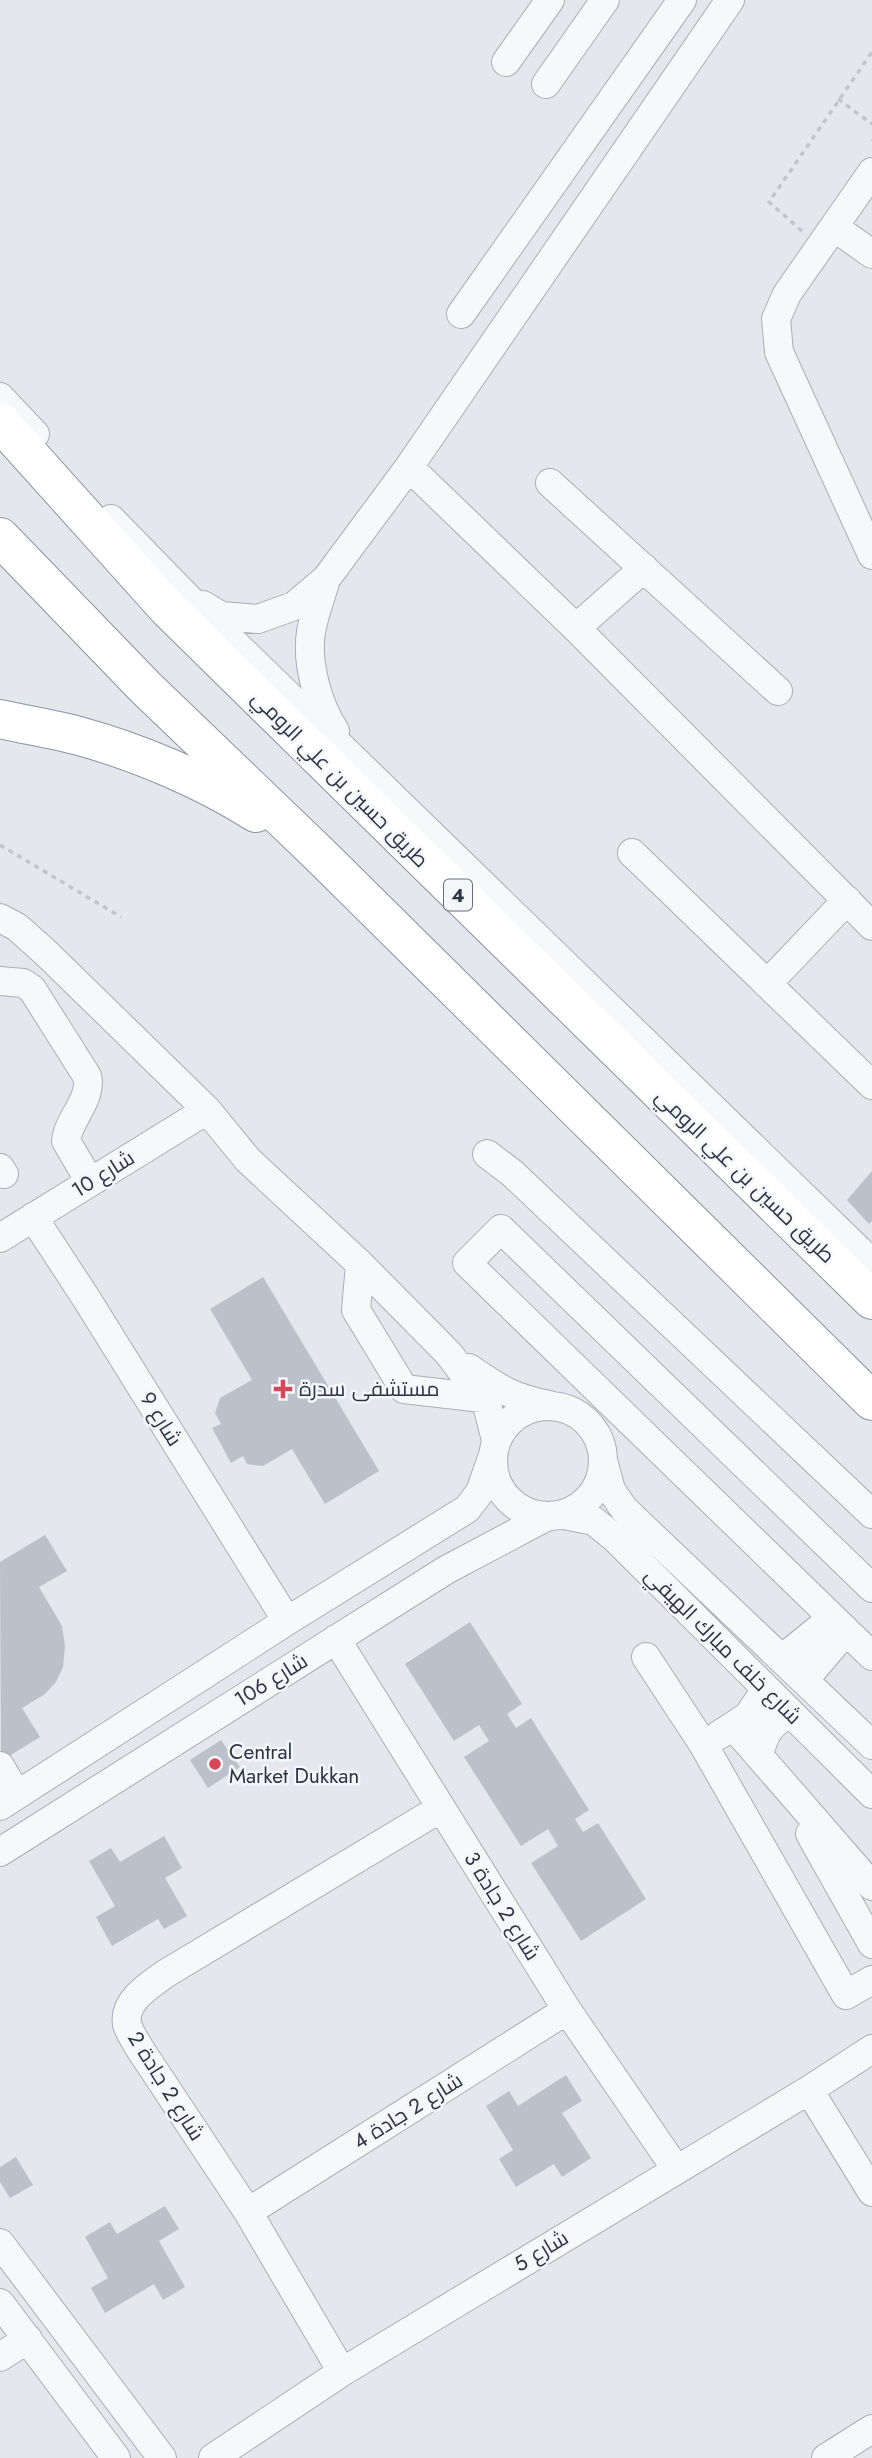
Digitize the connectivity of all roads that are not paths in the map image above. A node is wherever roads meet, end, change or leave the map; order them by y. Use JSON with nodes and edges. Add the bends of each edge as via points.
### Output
{"nodes":[{"id":1,"x":550,"y":0,"type":"edge"},
{"id":2,"x":606,"y":0,"type":"edge"},
{"id":3,"x":682,"y":0,"type":"edge"},
{"id":4,"x":723,"y":2,"type":"edge"},
{"id":5,"x":506,"y":62,"type":"dead end"},
{"id":6,"x":546,"y":85,"type":"dead end"},
{"id":7,"x":872,"y":172,"type":"edge"},
{"id":8,"x":834,"y":227,"type":"junction"},
{"id":9,"x":869,"y":244,"type":"edge"},
{"id":10,"x":461,"y":314,"type":"dead end"},
{"id":11,"x":0,"y":397,"type":"edge"},
{"id":12,"x":0,"y":422,"type":"edge"},
{"id":13,"x":409,"y":467,"type":"junction"},
{"id":14,"x":550,"y":483,"type":"dead end"},
{"id":15,"x":0,"y":537,"type":"edge"},
{"id":16,"x":872,"y":555,"type":"edge"},
{"id":17,"x":644,"y":568,"type":"junction"},
{"id":18,"x":326,"y":579,"type":"junction"},
{"id":19,"x":187,"y":597,"type":"junction"},
{"id":20,"x":576,"y":628,"type":"junction"},
{"id":21,"x":778,"y":691,"type":"dead end"},
{"id":22,"x":0,"y":719,"type":"edge"},
{"id":23,"x":352,"y":756,"type":"junction"},
{"id":24,"x":632,"y":852,"type":"dead end"},
{"id":25,"x":318,"y":853,"type":"junction"},
{"id":26,"x":847,"y":900,"type":"junction"},
{"id":27,"x":0,"y":918,"type":"edge"},
{"id":28,"x":872,"y":926,"type":"edge"},
{"id":29,"x":0,"y":981,"type":"edge"},
{"id":30,"x":768,"y":984,"type":"junction"},
{"id":31,"x":872,"y":1085,"type":"edge"},
{"id":32,"x":206,"y":1110,"type":"junction"},
{"id":33,"x":487,"y":1154,"type":"dead end"},
{"id":34,"x":90,"y":1182,"type":"junction"},
{"id":35,"x":33,"y":1217,"type":"junction"},
{"id":36,"x":0,"y":1238,"type":"edge"},
{"id":37,"x":872,"y":1263,"type":"edge"},
{"id":38,"x":360,"y":1264,"type":"junction"},
{"id":39,"x":872,"y":1300,"type":"edge"},
{"id":40,"x":449,"y":1354,"type":"junction"},
{"id":41,"x":482,"y":1398,"type":"junction"},
{"id":42,"x":607,"y":1398,"type":"junction"},
{"id":43,"x":872,"y":1401,"type":"edge"},
{"id":44,"x":560,"y":1407,"type":"junction"},
{"id":45,"x":598,"y":1436,"type":"junction"},
{"id":46,"x":495,"y":1448,"type":"junction"},
{"id":47,"x":604,"y":1464,"type":"junction"},
{"id":48,"x":872,"y":1514,"type":"edge"},
{"id":49,"x":555,"y":1516,"type":"junction"},
{"id":50,"x":400,"y":1550,"type":"junction"},
{"id":51,"x":417,"y":1588,"type":"junction"},
{"id":52,"x":872,"y":1588,"type":"edge"},
{"id":53,"x":286,"y":1621,"type":"junction"},
{"id":54,"x":839,"y":1625,"type":"junction"},
{"id":55,"x":336,"y":1639,"type":"junction"},
{"id":56,"x":872,"y":1656,"type":"edge"},
{"id":57,"x":646,"y":1657,"type":"dead end"},
{"id":58,"x":783,"y":1658,"type":"junction"},
{"id":59,"x":805,"y":1679,"type":"junction"},
{"id":60,"x":766,"y":1689,"type":"junction"},
{"id":61,"x":790,"y":1713,"type":"junction"},
{"id":62,"x":734,"y":1727,"type":"junction"},
{"id":63,"x":703,"y":1744,"type":"junction"},
{"id":64,"x":872,"y":1745,"type":"edge"},
{"id":65,"x":759,"y":1755,"type":"junction"},
{"id":66,"x":0,"y":1766,"type":"edge"},
{"id":67,"x":779,"y":1779,"type":"junction"},
{"id":68,"x":872,"y":1794,"type":"edge"},
{"id":69,"x":9,"y":1800,"type":"edge"},
{"id":70,"x":441,"y":1808,"type":"junction"},
{"id":71,"x":0,"y":1852,"type":"edge"},
{"id":72,"x":872,"y":1886,"type":"edge"},
{"id":73,"x":872,"y":1944,"type":"edge"},
{"id":74,"x":872,"y":1980,"type":"edge"},
{"id":75,"x":567,"y":2010,"type":"junction"},
{"id":76,"x":872,"y":2049,"type":"edge"},
{"id":77,"x":808,"y":2090,"type":"junction"},
{"id":78,"x":676,"y":2169,"type":"junction"},
{"id":79,"x":872,"y":2192,"type":"edge"},
{"id":80,"x":248,"y":2212,"type":"junction"},
{"id":81,"x":0,"y":2243,"type":"edge"},
{"id":82,"x":0,"y":2303,"type":"edge"},
{"id":83,"x":28,"y":2339,"type":"junction"},
{"id":84,"x":0,"y":2357,"type":"edge"},
{"id":85,"x":342,"y":2372,"type":"junction"},
{"id":86,"x":872,"y":2429,"type":"edge"},
{"id":87,"x":832,"y":2456,"type":"edge"},
{"id":88,"x":116,"y":2458,"type":"edge"},
{"id":89,"x":162,"y":2458,"type":"edge"},
{"id":90,"x":213,"y":2458,"type":"edge"}],
"edges":[{"from":1,"to":5,"type":"street"},
{"from":2,"to":6,"type":"street"},
{"from":3,"to":10,"type":"street"},
{"from":4,"to":13,"type":"street"},
{"from":7,"to":8,"type":"street"},
{"from":8,"to":9,"type":"street"},
{"from":8,"to":16,"type":"street","via":[[787,294],[776,319],[779,352]]},
{"from":11,"to":19,"type":"street"},
{"from":12,"to":39,"type":"highway","name":"طريق حسين بن علي الرومي","number":"4","via":[[167,609]]},
{"from":13,"to":18,"type":"street"},
{"from":13,"to":20,"type":"street"},
{"from":14,"to":17,"type":"street"},
{"from":15,"to":25,"type":"highway","via":[[146,688]]},
{"from":17,"to":20,"type":"street"},
{"from":17,"to":21,"type":"street"},
{"from":18,"to":19,"type":"street","via":[[294,606],[258,619],[221,615]]},
{"from":18,"to":23,"type":"street","via":[[311,634],[312,674],[326,717]]},
{"from":19,"to":23,"type":"street"},
{"from":20,"to":26,"type":"street"},
{"from":22,"to":25,"type":"highway","via":[[80,736],[146,760],[224,793]]},
{"from":23,"to":37,"type":"street"},
{"from":24,"to":30,"type":"street"},
{"from":25,"to":43,"type":"highway"},
{"from":26,"to":28,"type":"street"},
{"from":26,"to":30,"type":"street"},
{"from":27,"to":32,"type":"street","via":[[46,952]]},
{"from":29,"to":34,"type":"street","via":[[23,983],[32,989],[87,1076],[87,1091],[66,1141]]},
{"from":30,"to":31,"type":"street"},
{"from":32,"to":34,"type":"street","name":"شارع 10"},
{"from":32,"to":38,"type":"street","via":[[248,1160]]},
{"from":33,"to":48,"type":"street"},
{"from":34,"to":35,"type":"street","name":"شارع 10"},
{"from":35,"to":36,"type":"street","name":"شارع 10"},
{"from":35,"to":53,"type":"street","name":"شارع 9"},
{"from":38,"to":40,"type":"street"},
{"from":38,"to":41,"type":"street","via":[[356,1310],[404,1389]]},
{"from":40,"to":41,"type":"street"},
{"from":40,"to":44,"type":"street","via":[[504,1392]]},
{"from":41,"to":46,"type":"street"},
{"from":42,"to":44,"type":"street"},
{"from":42,"to":45,"type":"street"},
{"from":42,"to":52,"type":"street","via":[[467,1263],[501,1229]]},
{"from":42,"to":54,"type":"street"},
{"from":44,"to":45,"type":"street","via":[[586,1420]]},
{"from":44,"to":46,"type":"street","via":[[534,1407],[518,1414],[505,1426]]},
{"from":45,"to":47,"type":"street"},
{"from":46,"to":49,"type":"street","via":[[494,1473],[513,1504],[529,1513]]},
{"from":46,"to":50,"type":"street","name":"شارع 106","via":[[480,1492],[467,1509]]},
{"from":47,"to":49,"type":"street","via":[[592,1496],[579,1508]]},
{"from":47,"to":58,"type":"street","name":"شارع خلف مبارك الهيفي","via":[[611,1490],[624,1509]]},
{"from":49,"to":51,"type":"street","name":"شارع 106"},
{"from":49,"to":60,"type":"street","name":"شارع خلف مبارك الهيفي","via":[[594,1521]]},
{"from":50,"to":51,"type":"street","via":[[420,1560]]},
{"from":50,"to":53,"type":"street","name":"شارع 106"},
{"from":51,"to":55,"type":"street","name":"شارع 106"},
{"from":53,"to":69,"type":"street","name":"شارع 106"},
{"from":54,"to":56,"type":"street"},
{"from":54,"to":58,"type":"street"},
{"from":54,"to":59,"type":"street"},
{"from":55,"to":70,"type":"street","name":"شارع 2 جادة 3"},
{"from":55,"to":71,"type":"street","name":"شارع 106"},
{"from":57,"to":63,"type":"street"},
{"from":58,"to":59,"type":"street","name":"شارع خلف مبارك الهيفي"},
{"from":59,"to":64,"type":"street","name":"شارع خلف مبارك الهيفي"},
{"from":60,"to":61,"type":"street","name":"شارع خلف مبارك الهيفي"},
{"from":60,"to":62,"type":"street","via":[[748,1716]]},
{"from":61,"to":65,"type":"street","via":[[765,1733]]},
{"from":61,"to":68,"type":"street","name":"شارع خلف مبارك الهيفي"},
{"from":62,"to":63,"type":"street"},
{"from":62,"to":65,"type":"street"},
{"from":63,"to":74,"type":"street","via":[[846,1995]]},
{"from":65,"to":67,"type":"street"},
{"from":66,"to":69,"type":"street"},
{"from":67,"to":72,"type":"street"},
{"from":67,"to":73,"type":"street"},
{"from":70,"to":75,"type":"street","name":"شارع 2 جادة 3"},
{"from":70,"to":80,"type":"street","name":"شارع 2 جادة 2","via":[[165,1974],[137,1996],[128,2012],[127,2025],[140,2049]]},
{"from":75,"to":78,"type":"street","name":"شارع 2 جادة 3"},
{"from":75,"to":80,"type":"street","name":"شارع 2 جادة 4"},
{"from":76,"to":77,"type":"street","name":"شارع 5"},
{"from":77,"to":78,"type":"street","name":"شارع 5"},
{"from":77,"to":79,"type":"street"},
{"from":78,"to":85,"type":"street","name":"شارع 5"},
{"from":80,"to":85,"type":"street","name":"شارع 2 جادة 2"},
{"from":81,"to":89,"type":"street"},
{"from":82,"to":83,"type":"street"},
{"from":83,"to":84,"type":"street"},
{"from":83,"to":88,"type":"street"},
{"from":85,"to":90,"type":"street","name":"شارع 5"},
{"from":86,"to":87,"type":"street"}]}
